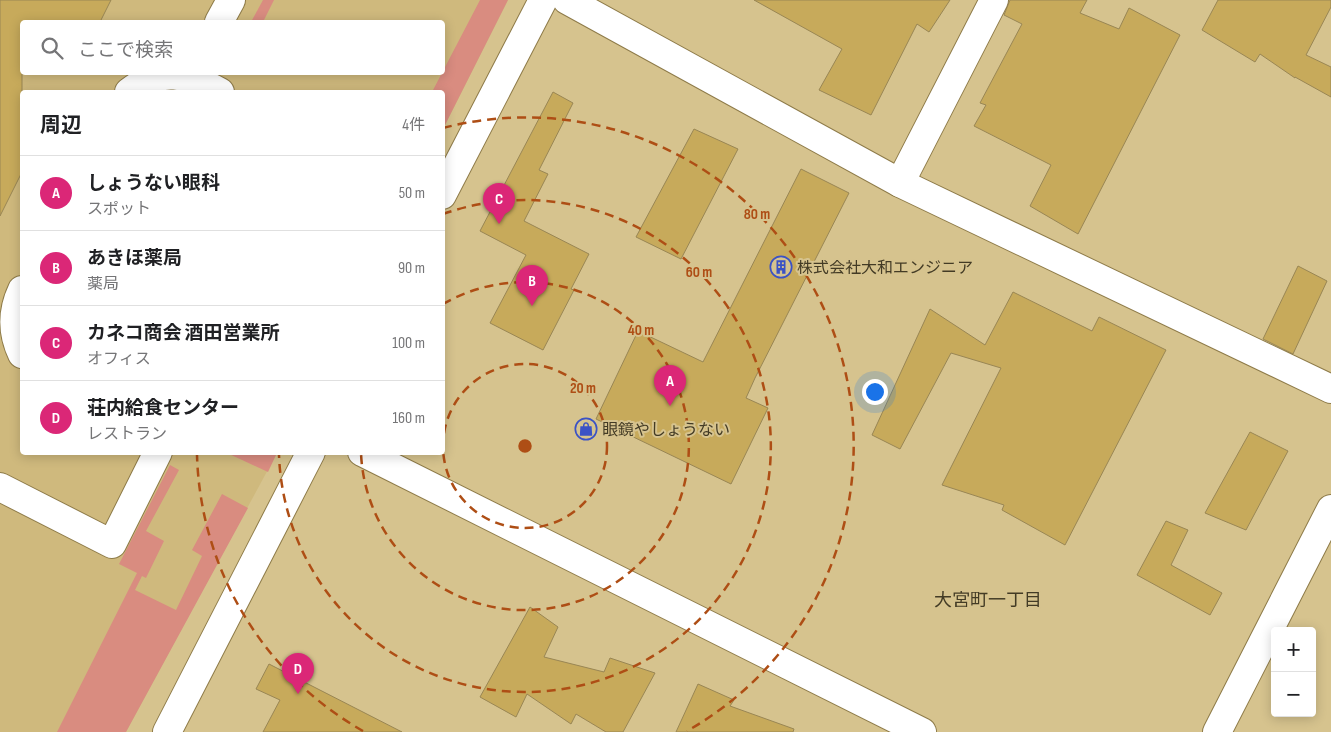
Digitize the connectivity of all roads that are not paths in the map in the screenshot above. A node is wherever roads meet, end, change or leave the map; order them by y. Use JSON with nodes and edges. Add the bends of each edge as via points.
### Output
{"nodes":[{"id":1,"x":231,"y":0,"type":"edge"},
{"id":2,"x":543,"y":0,"type":"edge"},
{"id":3,"x":567,"y":0,"type":"edge"},
{"id":4,"x":994,"y":0,"type":"edge"},
{"id":5,"x":220,"y":20,"type":"edge"},
{"id":6,"x":181,"y":75,"type":"edge"},
{"id":7,"x":181,"y":75,"type":"edge"},
{"id":8,"x":132,"y":90,"type":"edge"},
{"id":9,"x":216,"y":90,"type":"edge"},
{"id":10,"x":900,"y":183,"type":"junction"},
{"id":11,"x":445,"y":189,"type":"edge"},
{"id":12,"x":20,"y":296,"type":"edge"},
{"id":13,"x":20,"y":349,"type":"edge"},
{"id":14,"x":1331,"y":390,"type":"edge"},
{"id":15,"x":156,"y":455,"type":"edge"},
{"id":16,"x":309,"y":455,"type":"edge"},
{"id":17,"x":368,"y":455,"type":"edge"},
{"id":18,"x":0,"y":487,"type":"edge"},
{"id":19,"x":1331,"y":509,"type":"edge"},
{"id":20,"x":167,"y":732,"type":"edge"},
{"id":21,"x":922,"y":732,"type":"edge"},
{"id":22,"x":1217,"y":732,"type":"edge"}],
"edges":[{"from":1,"to":5,"type":"street"},
{"from":2,"to":11,"type":"street"},
{"from":3,"to":10,"type":"street"},
{"from":4,"to":10,"type":"street"},
{"from":6,"to":8,"type":"street","via":[[161,76]]},
{"from":7,"to":9,"type":"street"},
{"from":10,"to":14,"type":"street"},
{"from":12,"to":13,"type":"street","via":[[14,325]]},
{"from":15,"to":18,"type":"street","via":[[112,544]]},
{"from":16,"to":20,"type":"street"},
{"from":17,"to":21,"type":"street"},
{"from":19,"to":22,"type":"street"}]}
